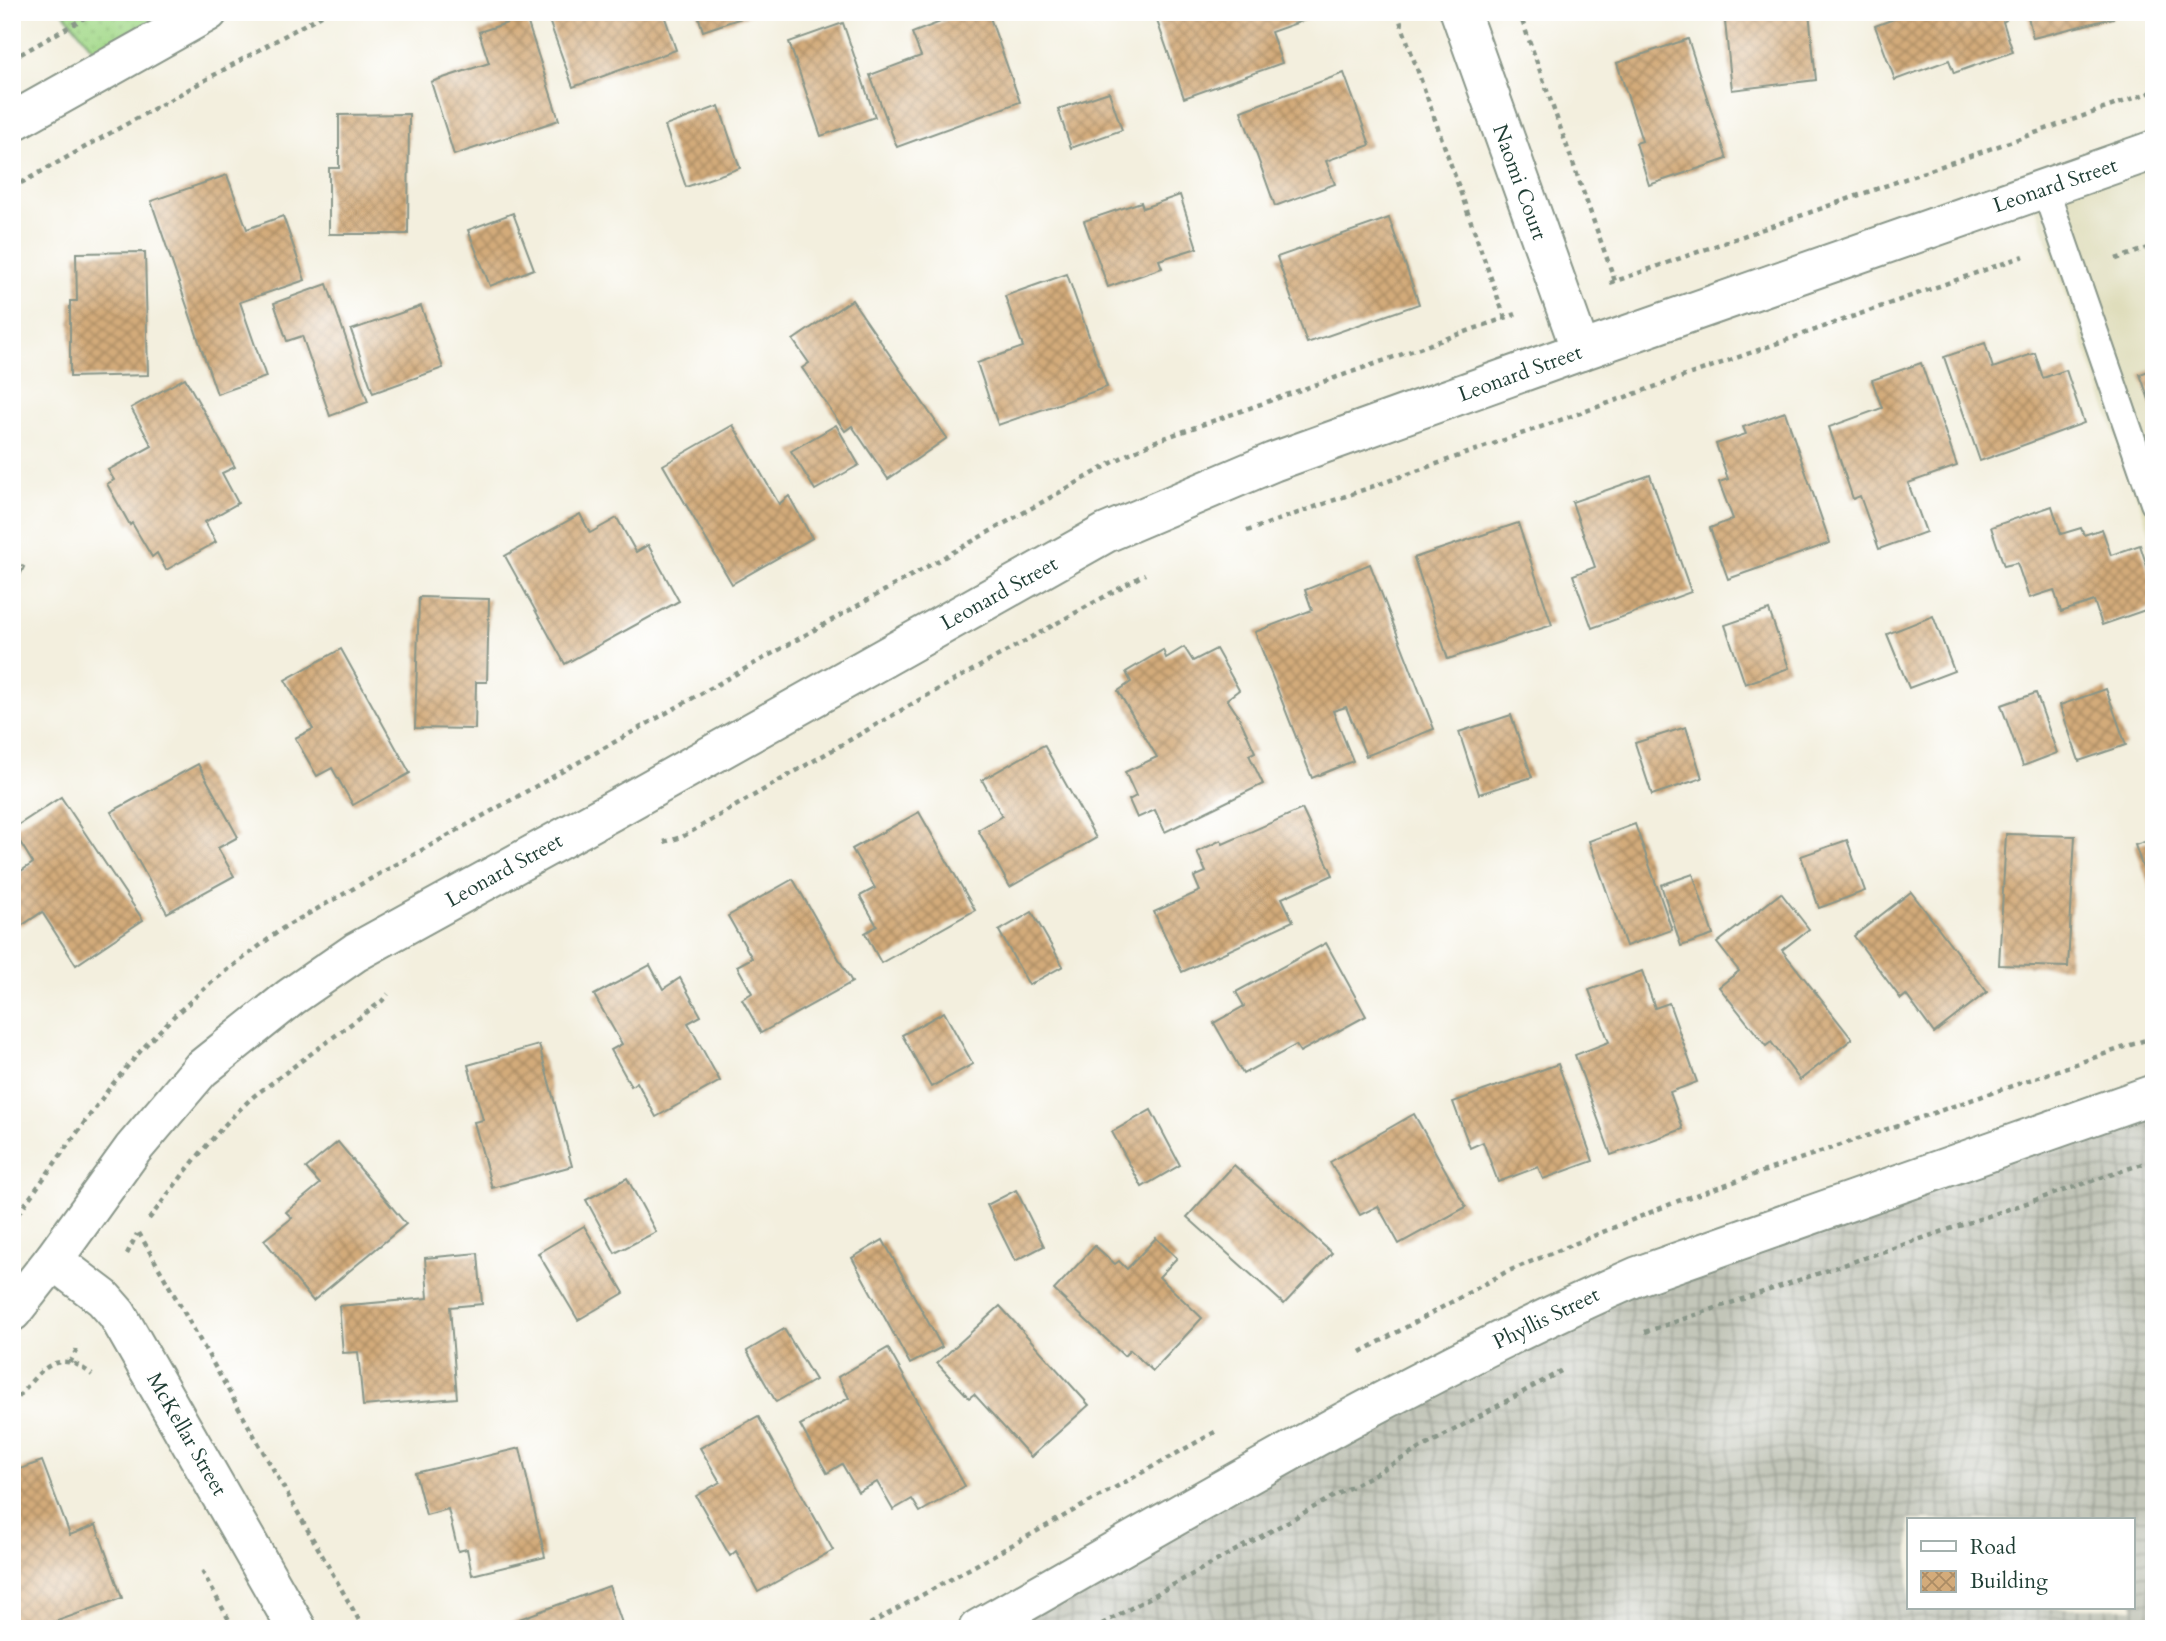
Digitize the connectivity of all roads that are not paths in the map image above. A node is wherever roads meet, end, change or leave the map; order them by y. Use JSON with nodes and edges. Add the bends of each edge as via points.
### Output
{"nodes":[{"id":1,"x":208,"y":12,"type":"edge"},
{"id":2,"x":1460,"y":12,"type":"edge"},
{"id":3,"x":12,"y":122,"type":"edge"},
{"id":4,"x":2154,"y":150,"type":"edge"},
{"id":5,"x":2045,"y":189,"type":"junction"},
{"id":6,"x":1581,"y":351,"type":"junction"},
{"id":7,"x":2154,"y":503,"type":"edge"},
{"id":8,"x":2154,"y":1094,"type":"edge"},
{"id":9,"x":53,"y":1260,"type":"junction"},
{"id":10,"x":12,"y":1312,"type":"edge"},
{"id":11,"x":297,"y":1629,"type":"edge"},
{"id":12,"x":978,"y":1629,"type":"edge"}],
"edges":[{"from":1,"to":3,"type":"street"},
{"from":2,"to":6,"type":"street","name":"Naomi Court"},
{"from":4,"to":5,"type":"street","name":"Leonard Street"},
{"from":5,"to":6,"type":"street","name":"Leonard Street"},
{"from":5,"to":7,"type":"lane"},
{"from":6,"to":9,"type":"street","name":"Leonard Street","via":[[1273,462],[1106,533],[356,952],[201,1069],[133,1149]]},
{"from":8,"to":12,"type":"street","name":"Phyllis Street","via":[[1638,1276],[1557,1311],[1358,1415]]},
{"from":9,"to":10,"type":"street","name":"Leonard Street"},
{"from":9,"to":11,"type":"street","name":"McKellar Street","via":[[117,1314]]}]}
